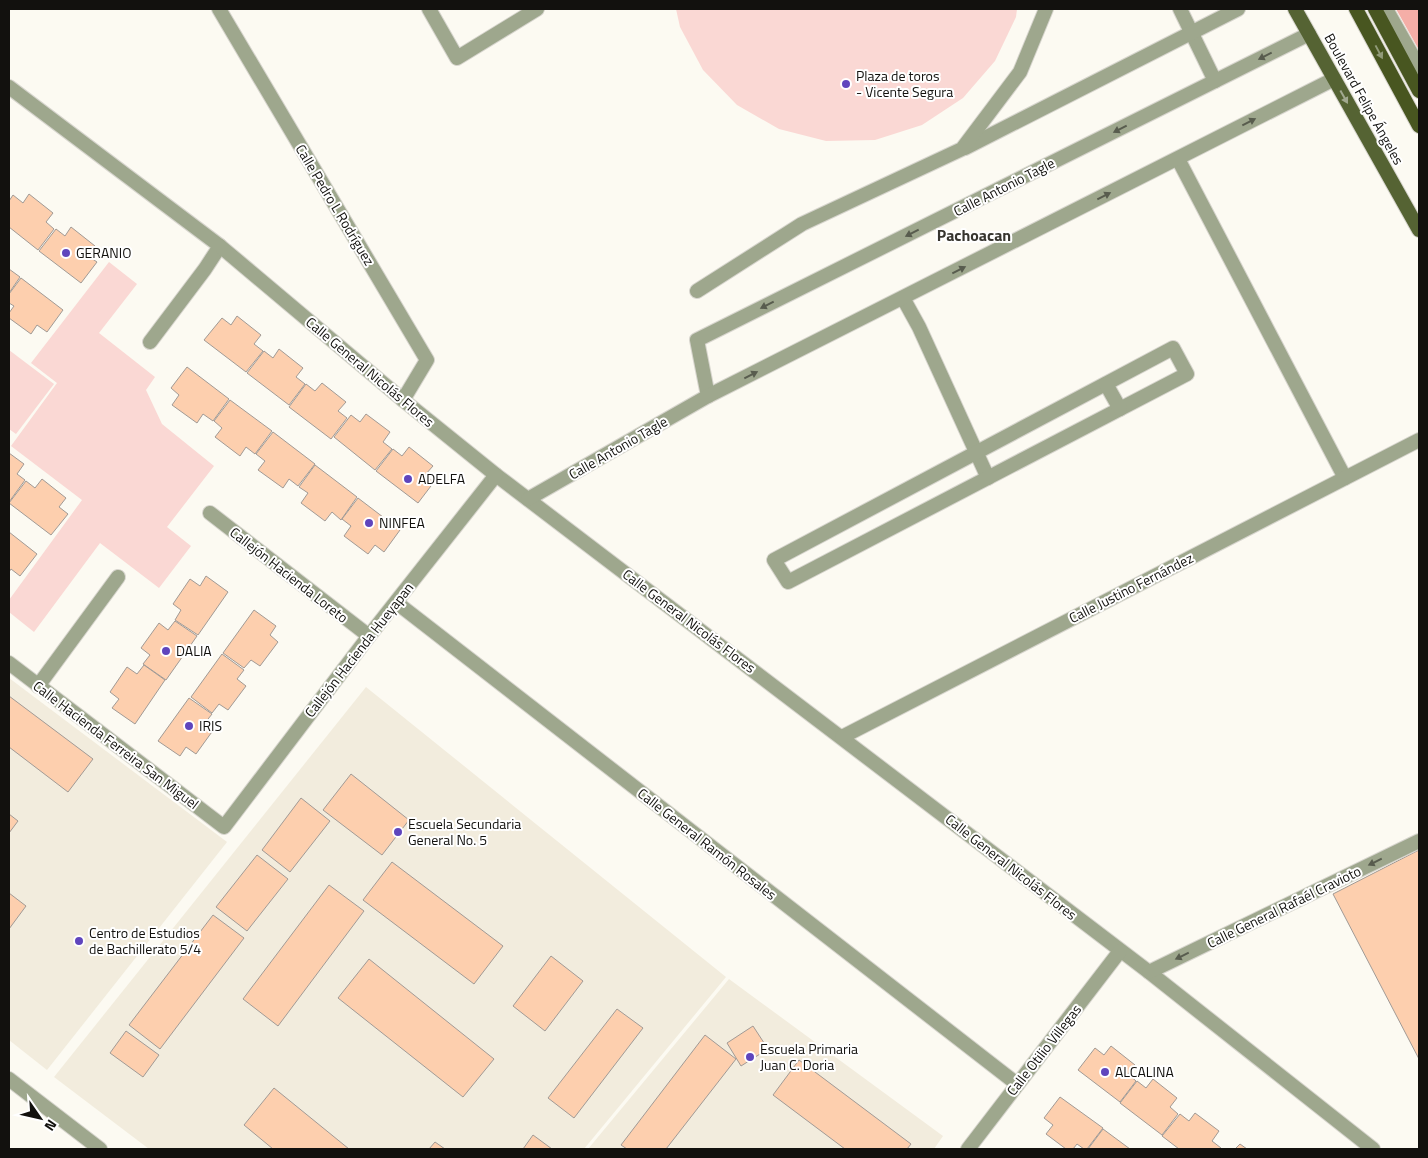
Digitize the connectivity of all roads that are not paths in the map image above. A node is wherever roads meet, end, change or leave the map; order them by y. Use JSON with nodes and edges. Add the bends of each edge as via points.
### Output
{"nodes":[{"id":1,"x":219,"y":9,"type":"edge"},
{"id":2,"x":429,"y":9,"type":"edge"},
{"id":3,"x":537,"y":9,"type":"edge"},
{"id":4,"x":1046,"y":9,"type":"edge"},
{"id":5,"x":1180,"y":9,"type":"edge"},
{"id":6,"x":1238,"y":9,"type":"edge"},
{"id":7,"x":1295,"y":9,"type":"edge"},
{"id":8,"x":1356,"y":9,"type":"edge"},
{"id":9,"x":1375,"y":9,"type":"edge"},
{"id":10,"x":1386,"y":9,"type":"edge"},
{"id":11,"x":1191,"y":33,"type":"junction"},
{"id":12,"x":1309,"y":34,"type":"junction"},
{"id":13,"x":1419,"y":68,"type":"edge"},
{"id":14,"x":1334,"y":79,"type":"junction"},
{"id":15,"x":1216,"y":81,"type":"junction"},
{"id":16,"x":9,"y":87,"type":"edge"},
{"id":17,"x":1419,"y":91,"type":"edge"},
{"id":18,"x":1419,"y":126,"type":"edge"},
{"id":19,"x":962,"y":149,"type":"junction"},
{"id":20,"x":1178,"y":159,"type":"junction"},
{"id":21,"x":1419,"y":230,"type":"edge"},
{"id":22,"x":220,"y":246,"type":"junction"},
{"id":23,"x":696,"y":291,"type":"dead end"},
{"id":24,"x":903,"y":298,"type":"junction"},
{"id":25,"x":150,"y":342,"type":"dead end"},
{"id":26,"x":1106,"y":384,"type":"junction"},
{"id":27,"x":708,"y":396,"type":"junction"},
{"id":28,"x":403,"y":400,"type":"junction"},
{"id":29,"x":1120,"y":410,"type":"junction"},
{"id":30,"x":1419,"y":440,"type":"edge"},
{"id":31,"x":976,"y":453,"type":"junction"},
{"id":32,"x":496,"y":474,"type":"junction"},
{"id":33,"x":988,"y":478,"type":"junction"},
{"id":34,"x":1345,"y":478,"type":"junction"},
{"id":35,"x":528,"y":499,"type":"junction"},
{"id":36,"x":210,"y":513,"type":"dead end"},
{"id":37,"x":118,"y":577,"type":"dead end"},
{"id":38,"x":396,"y":603,"type":"junction"},
{"id":39,"x":369,"y":636,"type":"junction"},
{"id":40,"x":9,"y":663,"type":"edge"},
{"id":41,"x":38,"y":686,"type":"junction"},
{"id":42,"x":842,"y":737,"type":"junction"},
{"id":43,"x":224,"y":827,"type":"joint"},
{"id":44,"x":1419,"y":841,"type":"edge"},
{"id":45,"x":1120,"y":951,"type":"junction"},
{"id":46,"x":1149,"y":972,"type":"junction"},
{"id":47,"x":9,"y":1079,"type":"edge"},
{"id":48,"x":1017,"y":1084,"type":"junction"},
{"id":49,"x":100,"y":1149,"type":"edge"},
{"id":50,"x":968,"y":1149,"type":"edge"},
{"id":51,"x":1373,"y":1149,"type":"edge"}],
"edges":[{"from":1,"to":28,"type":"street","name":"Calle Pedro L Rodríguez","via":[[427,360]]},
{"from":2,"to":3,"type":"street","via":[[457,58]]},
{"from":4,"to":19,"type":"street","via":[[1020,72]]},
{"from":5,"to":11,"type":"street"},
{"from":6,"to":11,"type":"street"},
{"from":7,"to":12,"type":"main road","name":"Boulevard Felipe Ángeles"},
{"from":8,"to":18,"type":"highway","one_way":true},
{"from":9,"to":17,"type":"highway"},
{"from":10,"to":13,"type":"street"},
{"from":11,"to":15,"type":"street"},
{"from":11,"to":19,"type":"street"},
{"from":12,"to":14,"type":"main road","name":"Boulevard Felipe Ángeles"},
{"from":12,"to":15,"type":"street","name":"Calle Antonio Tagle","one_way":true},
{"from":20,"to":14,"type":"street","name":"Calle Antonio Tagle","one_way":true},
{"from":14,"to":21,"type":"main road","name":"Boulevard Felipe Ángeles","one_way":true},
{"from":15,"to":27,"type":"street","name":"Calle Antonio Tagle","one_way":true,"via":[[697,340]]},
{"from":16,"to":22,"type":"street","name":"Calle General Nicolás Flores"},
{"from":19,"to":23,"type":"street","via":[[802,224]]},
{"from":24,"to":20,"type":"street","name":"Calle Antonio Tagle","one_way":true},
{"from":20,"to":34,"type":"street"},
{"from":22,"to":25,"type":"street"},
{"from":22,"to":28,"type":"street","name":"Calle General Nicolás Flores"},
{"from":27,"to":24,"type":"street","name":"Calle Antonio Tagle","one_way":true},
{"from":24,"to":31,"type":"street"},
{"from":26,"to":29,"type":"street"},
{"from":26,"to":29,"type":"street","via":[[1173,348],[1178,357],[1187,374]]},
{"from":26,"to":31,"type":"street"},
{"from":27,"to":35,"type":"street","name":"Calle Antonio Tagle"},
{"from":28,"to":32,"type":"street","name":"Calle General Nicolás Flores"},
{"from":29,"to":33,"type":"street"},
{"from":30,"to":34,"type":"street","name":"Calle Justino Fernández"},
{"from":31,"to":33,"type":"street"},
{"from":31,"to":33,"type":"street","via":[[774,560],[788,582]]},
{"from":32,"to":35,"type":"street","name":"Calle General Nicolás Flores"},
{"from":32,"to":38,"type":"street","name":"Callejón Hacienda Hueyapan"},
{"from":34,"to":42,"type":"street","name":"Calle Justino Fernández"},
{"from":35,"to":42,"type":"street","name":"Calle General Nicolás Flores"},
{"from":36,"to":39,"type":"street","name":"Callejón Hacienda Loreto"},
{"from":37,"to":41,"type":"street"},
{"from":38,"to":39,"type":"street","name":"Callejón Hacienda Hueyapan"},
{"from":38,"to":48,"type":"street","name":"Calle General Ramón Rosales"},
{"from":39,"to":43,"type":"street","name":"Callejón Hacienda Hueyapan"},
{"from":40,"to":41,"type":"street","name":"Calle Hacienda Ferreira San Miguel"},
{"from":41,"to":43,"type":"street","name":"Calle Hacienda Ferreira San Miguel"},
{"from":42,"to":45,"type":"street","name":"Calle General Nicolás Flores"},
{"from":44,"to":46,"type":"street","name":"Calle General Rafaél Cravioto","one_way":true},
{"from":45,"to":46,"type":"street","name":"Calle General Nicolás Flores"},
{"from":45,"to":48,"type":"street","name":"Calle Otilio Villegas"},
{"from":46,"to":51,"type":"street","name":"Calle General Nicolás Flores"},
{"from":47,"to":49,"type":"street"},
{"from":48,"to":50,"type":"street","name":"Calle Otilio Villegas"}]}
